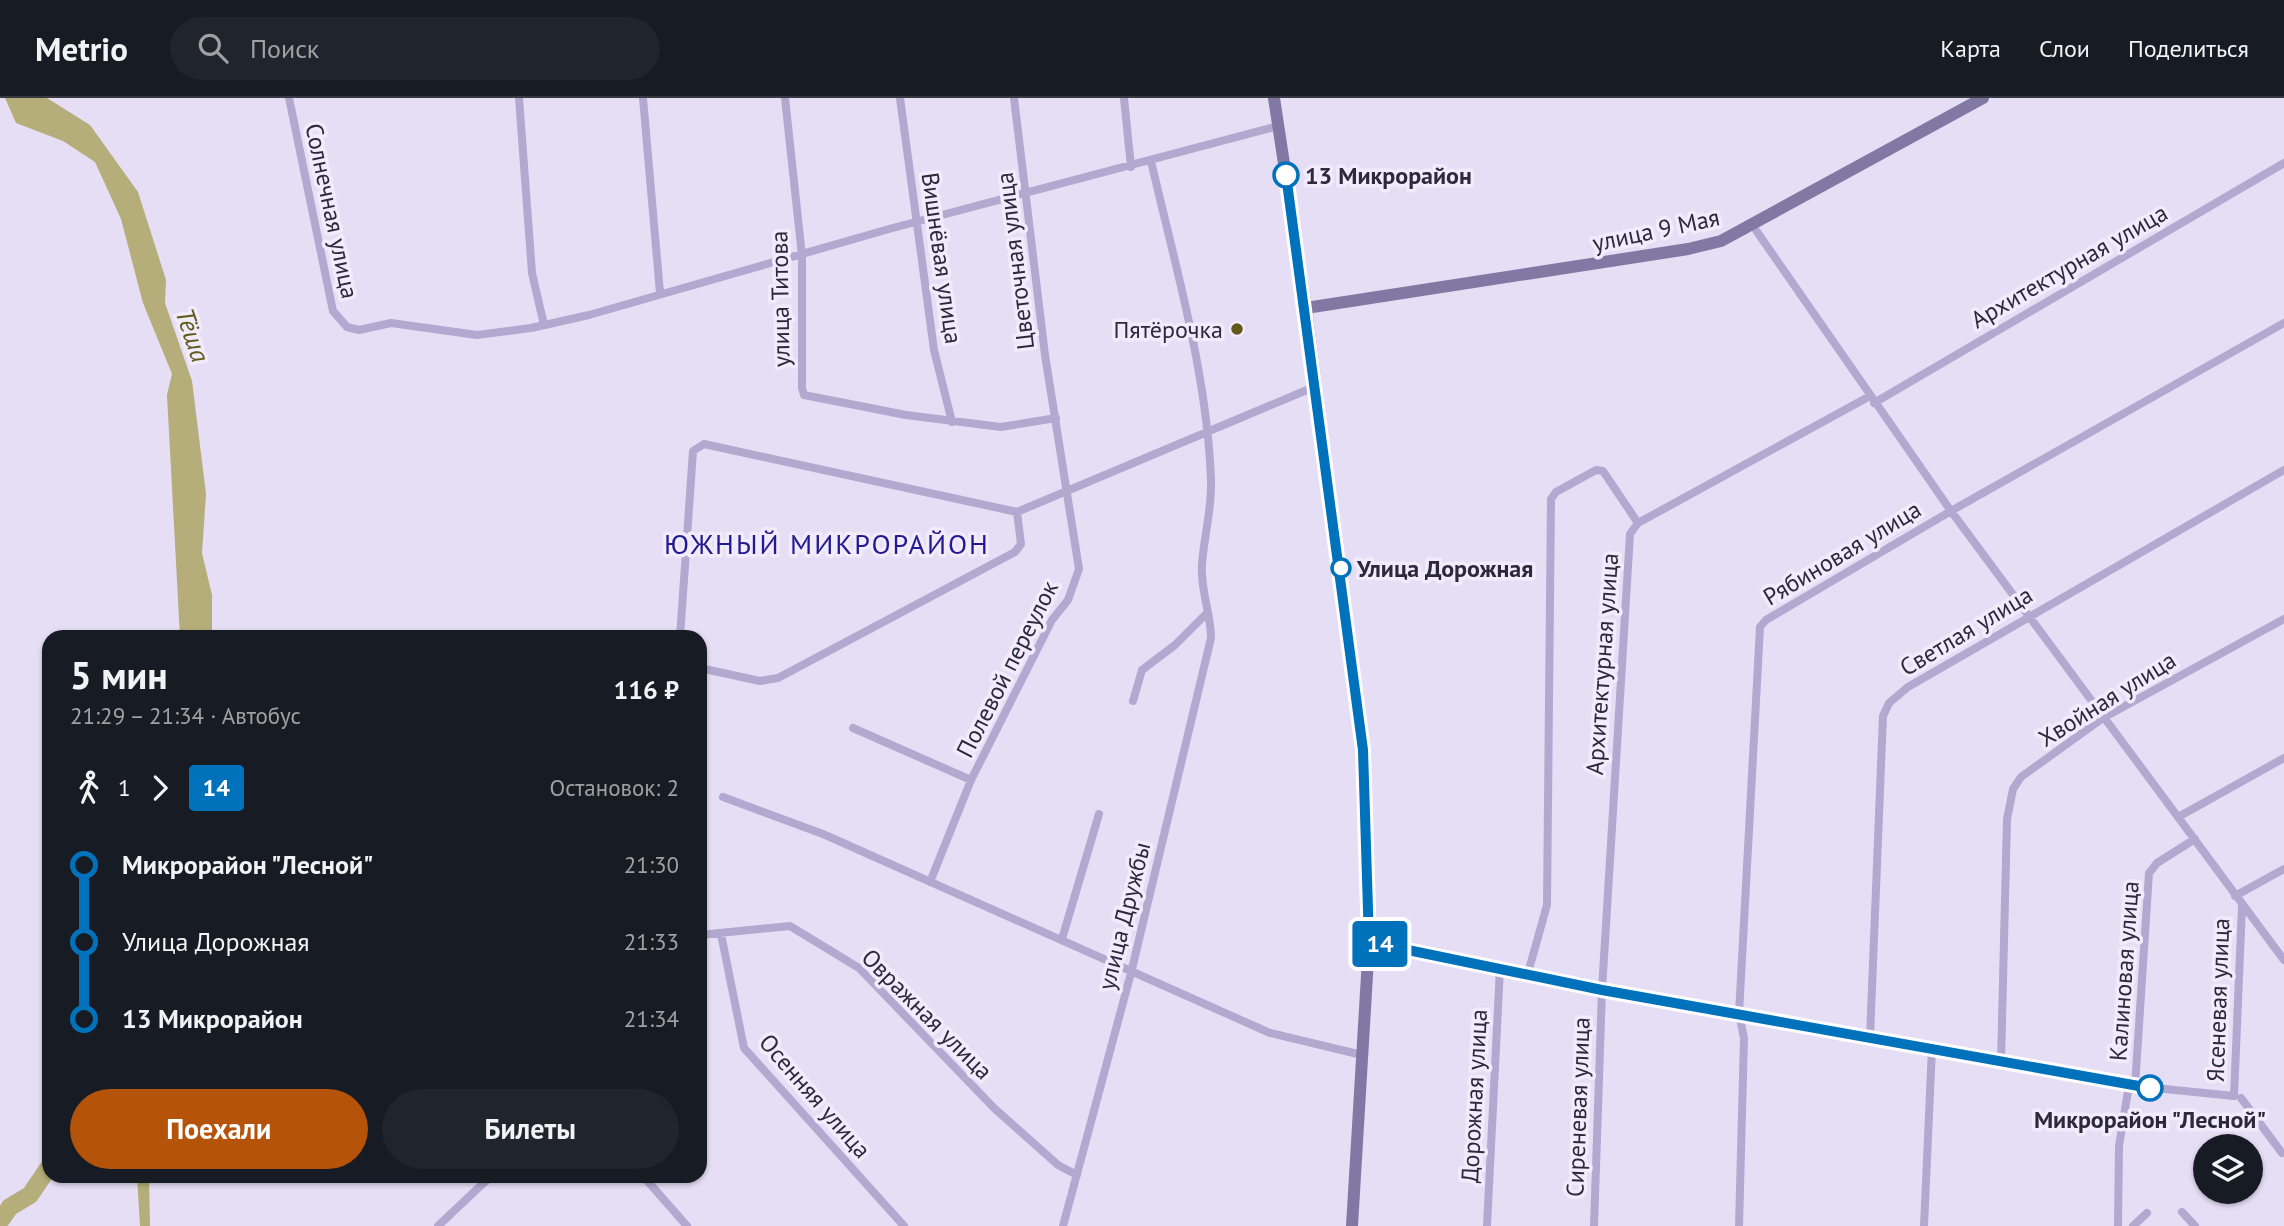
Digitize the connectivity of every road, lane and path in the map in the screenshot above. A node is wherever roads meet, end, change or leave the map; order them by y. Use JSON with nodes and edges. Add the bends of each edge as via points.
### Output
{"nodes":[{"id":1,"x":289,"y":98,"type":"edge"},
{"id":2,"x":519,"y":98,"type":"edge"},
{"id":3,"x":643,"y":98,"type":"edge"},
{"id":4,"x":785,"y":98,"type":"edge"},
{"id":5,"x":900,"y":98,"type":"edge"},
{"id":6,"x":1014,"y":98,"type":"edge"},
{"id":7,"x":1124,"y":98,"type":"edge"},
{"id":8,"x":1274,"y":98,"type":"edge"},
{"id":9,"x":1983,"y":98,"type":"edge"},
{"id":10,"x":1278,"y":126,"type":"junction"},
{"id":11,"x":1151,"y":161,"type":"junction"},
{"id":12,"x":2284,"y":163,"type":"edge"},
{"id":13,"x":1131,"y":167,"type":"junction"},
{"id":14,"x":1027,"y":195,"type":"junction"},
{"id":15,"x":919,"y":221,"type":"junction"},
{"id":16,"x":1753,"y":226,"type":"junction"},
{"id":17,"x":802,"y":256,"type":"junction"},
{"id":18,"x":660,"y":293,"type":"junction"},
{"id":19,"x":1306,"y":308,"type":"junction"},
{"id":20,"x":2284,"y":323,"type":"edge"},
{"id":21,"x":544,"y":325,"type":"junction"},
{"id":22,"x":1314,"y":387,"type":"junction"},
{"id":23,"x":1872,"y":400,"type":"junction"},
{"id":24,"x":1056,"y":418,"type":"junction"},
{"id":25,"x":951,"y":422,"type":"junction"},
{"id":26,"x":1205,"y":431,"type":"junction"},
{"id":27,"x":2284,"y":470,"type":"edge"},
{"id":28,"x":1066,"y":492,"type":"junction"},
{"id":29,"x":1951,"y":511,"type":"junction"},
{"id":30,"x":1017,"y":512,"type":"junction"},
{"id":31,"x":1638,"y":523,"type":"junction"},
{"id":32,"x":1207,"y":613,"type":"junction"},
{"id":33,"x":2028,"y":615,"type":"junction"},
{"id":34,"x":2284,"y":619,"type":"edge"},
{"id":35,"x":680,"y":630,"type":"edge"},
{"id":36,"x":707,"y":670,"type":"edge"},
{"id":37,"x":1133,"y":701,"type":"dead end"},
{"id":38,"x":2103,"y":718,"type":"junction"},
{"id":39,"x":853,"y":728,"type":"dead end"},
{"id":40,"x":2284,"y":758,"type":"edge"},
{"id":41,"x":971,"y":780,"type":"junction"},
{"id":42,"x":723,"y":797,"type":"dead end"},
{"id":43,"x":1099,"y":814,"type":"dead end"},
{"id":44,"x":2180,"y":816,"type":"junction"},
{"id":45,"x":2195,"y":839,"type":"junction"},
{"id":46,"x":2284,"y":869,"type":"edge"},
{"id":47,"x":930,"y":882,"type":"junction"},
{"id":48,"x":2235,"y":896,"type":"junction"},
{"id":49,"x":2242,"y":906,"type":"junction"},
{"id":50,"x":720,"y":934,"type":"junction"},
{"id":51,"x":707,"y":935,"type":"edge"},
{"id":52,"x":1062,"y":939,"type":"junction"},
{"id":53,"x":1369,"y":942,"type":"junction"},
{"id":54,"x":2284,"y":960,"type":"edge"},
{"id":55,"x":1500,"y":968,"type":"junction"},
{"id":56,"x":1131,"y":973,"type":"junction"},
{"id":57,"x":1528,"y":973,"type":"junction"},
{"id":58,"x":1602,"y":990,"type":"junction"},
{"id":59,"x":1740,"y":1014,"type":"junction"},
{"id":60,"x":1870,"y":1037,"type":"junction"},
{"id":61,"x":1932,"y":1048,"type":"junction"},
{"id":62,"x":1362,"y":1055,"type":"junction"},
{"id":63,"x":2001,"y":1062,"type":"junction"},
{"id":64,"x":2132,"y":1086,"type":"junction"},
{"id":65,"x":2237,"y":1097,"type":"junction"},
{"id":66,"x":2283,"y":1153,"type":"edge"},
{"id":67,"x":1077,"y":1175,"type":"junction"},
{"id":68,"x":484,"y":1183,"type":"edge"},
{"id":69,"x":649,"y":1183,"type":"edge"},
{"id":70,"x":2182,"y":1212,"type":"dead end"},
{"id":71,"x":2147,"y":1213,"type":"dead end"},
{"id":72,"x":438,"y":1226,"type":"edge"},
{"id":73,"x":687,"y":1226,"type":"edge"},
{"id":74,"x":904,"y":1226,"type":"edge"},
{"id":75,"x":1063,"y":1226,"type":"edge"},
{"id":76,"x":1352,"y":1226,"type":"edge"},
{"id":77,"x":1487,"y":1226,"type":"edge"},
{"id":78,"x":1594,"y":1226,"type":"edge"},
{"id":79,"x":1738,"y":1226,"type":"edge"},
{"id":80,"x":1924,"y":1226,"type":"edge"},
{"id":81,"x":2118,"y":1226,"type":"edge"},
{"id":82,"x":2133,"y":1226,"type":"edge"},
{"id":83,"x":2195,"y":1226,"type":"edge"}],
"edges":[{"from":1,"to":21,"type":"street","name":"Солнечная улица","via":[[332,311],[347,327],[359,330],[391,323],[477,335]]},
{"from":2,"to":21,"type":"street","via":[[532,273]]},
{"from":3,"to":18,"type":"street"},
{"from":4,"to":17,"type":"street","name":"улица Титова"},
{"from":5,"to":15,"type":"street","name":"Вишнёвая улица"},
{"from":6,"to":14,"type":"street","name":"Цветочная улица"},
{"from":7,"to":13,"type":"street"},
{"from":8,"to":10,"type":"main road"},
{"from":9,"to":16,"type":"main road","name":"улица 9 Мая"},
{"from":10,"to":11,"type":"street"},
{"from":10,"to":19,"type":"main road"},
{"from":11,"to":13,"type":"street"},
{"from":11,"to":26,"type":"street","name":"улица Дружбы","via":[[1199,376]]},
{"from":12,"to":23,"type":"street","name":"Архитектурная улица"},
{"from":13,"to":14,"type":"street"},
{"from":14,"to":15,"type":"street"},
{"from":14,"to":24,"type":"street","name":"Цветочная улица"},
{"from":15,"to":17,"type":"street"},
{"from":15,"to":25,"type":"street","name":"Вишнёвая улица","via":[[934,350]]},
{"from":16,"to":19,"type":"main road","name":"улица 9 Мая","via":[[1688,249]]},
{"from":16,"to":23,"type":"street"},
{"from":17,"to":18,"type":"street"},
{"from":17,"to":25,"type":"street","name":"улица Титова","via":[[804,395]]},
{"from":18,"to":21,"type":"street"},
{"from":19,"to":22,"type":"main road"},
{"from":20,"to":29,"type":"street","name":"Рябиновая улица"},
{"from":22,"to":26,"type":"street"},
{"from":22,"to":53,"type":"main road","via":[[1363,750]]},
{"from":23,"to":29,"type":"street"},
{"from":23,"to":31,"type":"street","name":"Архитектурная улица"},
{"from":24,"to":25,"type":"street","via":[[1001,427]]},
{"from":24,"to":28,"type":"street","name":"Цветочная улица"},
{"from":26,"to":28,"type":"street"},
{"from":26,"to":32,"type":"street","name":"улица Дружбы","via":[[1211,480],[1210,527],[1202,564]]},
{"from":27,"to":33,"type":"street","name":"Светлая улица"},
{"from":28,"to":30,"type":"street"},
{"from":28,"to":41,"type":"street","name":"Полевой переулок","via":[[1079,569],[1068,600],[1052,620]]},
{"from":29,"to":33,"type":"street"},
{"from":29,"to":59,"type":"street","name":"Рябиновая улица","via":[[1760,627]]},
{"from":30,"to":35,"type":"street","via":[[704,444],[696,446]]},
{"from":30,"to":36,"type":"street","via":[[1021,544],[1015,552],[778,678],[760,681]]},
{"from":31,"to":57,"type":"street","via":[[1603,471],[1596,470],[1551,499],[1547,905]]},
{"from":31,"to":58,"type":"street","name":"Архитектурная улица","via":[[1630,534]]},
{"from":32,"to":37,"type":"street","via":[[1142,670]]},
{"from":32,"to":56,"type":"street","name":"улица Дружбы","via":[[1211,638]]},
{"from":33,"to":38,"type":"street"},
{"from":33,"to":60,"type":"street","name":"Светлая улица","via":[[1908,687],[1889,703],[1883,716]]},
{"from":34,"to":38,"type":"street","name":"Хвойная улица"},
{"from":38,"to":44,"type":"street"},
{"from":38,"to":63,"type":"street","name":"Хвойная улица","via":[[2021,777],[2013,789],[2007,819]]},
{"from":39,"to":41,"type":"street","name":"Полевой переулок"},
{"from":40,"to":44,"type":"street"},
{"from":41,"to":47,"type":"street","name":"Полевой переулок"},
{"from":42,"to":47,"type":"street","via":[[823,834]]},
{"from":43,"to":52,"type":"street"},
{"from":44,"to":45,"type":"street"},
{"from":45,"to":48,"type":"street"},
{"from":45,"to":64,"type":"street","name":"Калиновая улица","via":[[2149,873]]},
{"from":46,"to":48,"type":"street","name":"Ясеневая улица"},
{"from":47,"to":52,"type":"street"},
{"from":48,"to":49,"type":"street"},
{"from":49,"to":54,"type":"street"},
{"from":49,"to":65,"type":"street","name":"Ясеневая улица"},
{"from":50,"to":51,"type":"street","name":"Овражная улица"},
{"from":50,"to":67,"type":"street","name":"Овражная улица","via":[[790,926],[859,968],[994,1108],[1058,1165]]},
{"from":50,"to":74,"type":"street","name":"Осенняя улица","via":[[744,1048]]},
{"from":52,"to":56,"type":"street"},
{"from":53,"to":55,"type":"street"},
{"from":53,"to":62,"type":"main road"},
{"from":55,"to":57,"type":"street"},
{"from":55,"to":77,"type":"street","name":"Дорожная улица"},
{"from":56,"to":62,"type":"street","via":[[1270,1033]]},
{"from":56,"to":67,"type":"street","name":"улица Дружбы"},
{"from":57,"to":58,"type":"street"},
{"from":58,"to":59,"type":"street"},
{"from":58,"to":78,"type":"street","name":"Сиреневая улица"},
{"from":59,"to":60,"type":"street"},
{"from":59,"to":79,"type":"street","via":[[1744,1038]]},
{"from":60,"to":61,"type":"street"},
{"from":61,"to":63,"type":"street"},
{"from":61,"to":80,"type":"street"},
{"from":62,"to":76,"type":"main road"},
{"from":63,"to":64,"type":"street"},
{"from":64,"to":65,"type":"street"},
{"from":64,"to":81,"type":"street","name":"Калиновая улица","via":[[2119,1146]]},
{"from":65,"to":66,"type":"street"},
{"from":67,"to":75,"type":"street","name":"улица Дружбы"},
{"from":68,"to":72,"type":"street"},
{"from":69,"to":73,"type":"street"},
{"from":70,"to":83,"type":"street"},
{"from":71,"to":82,"type":"street"}]}
